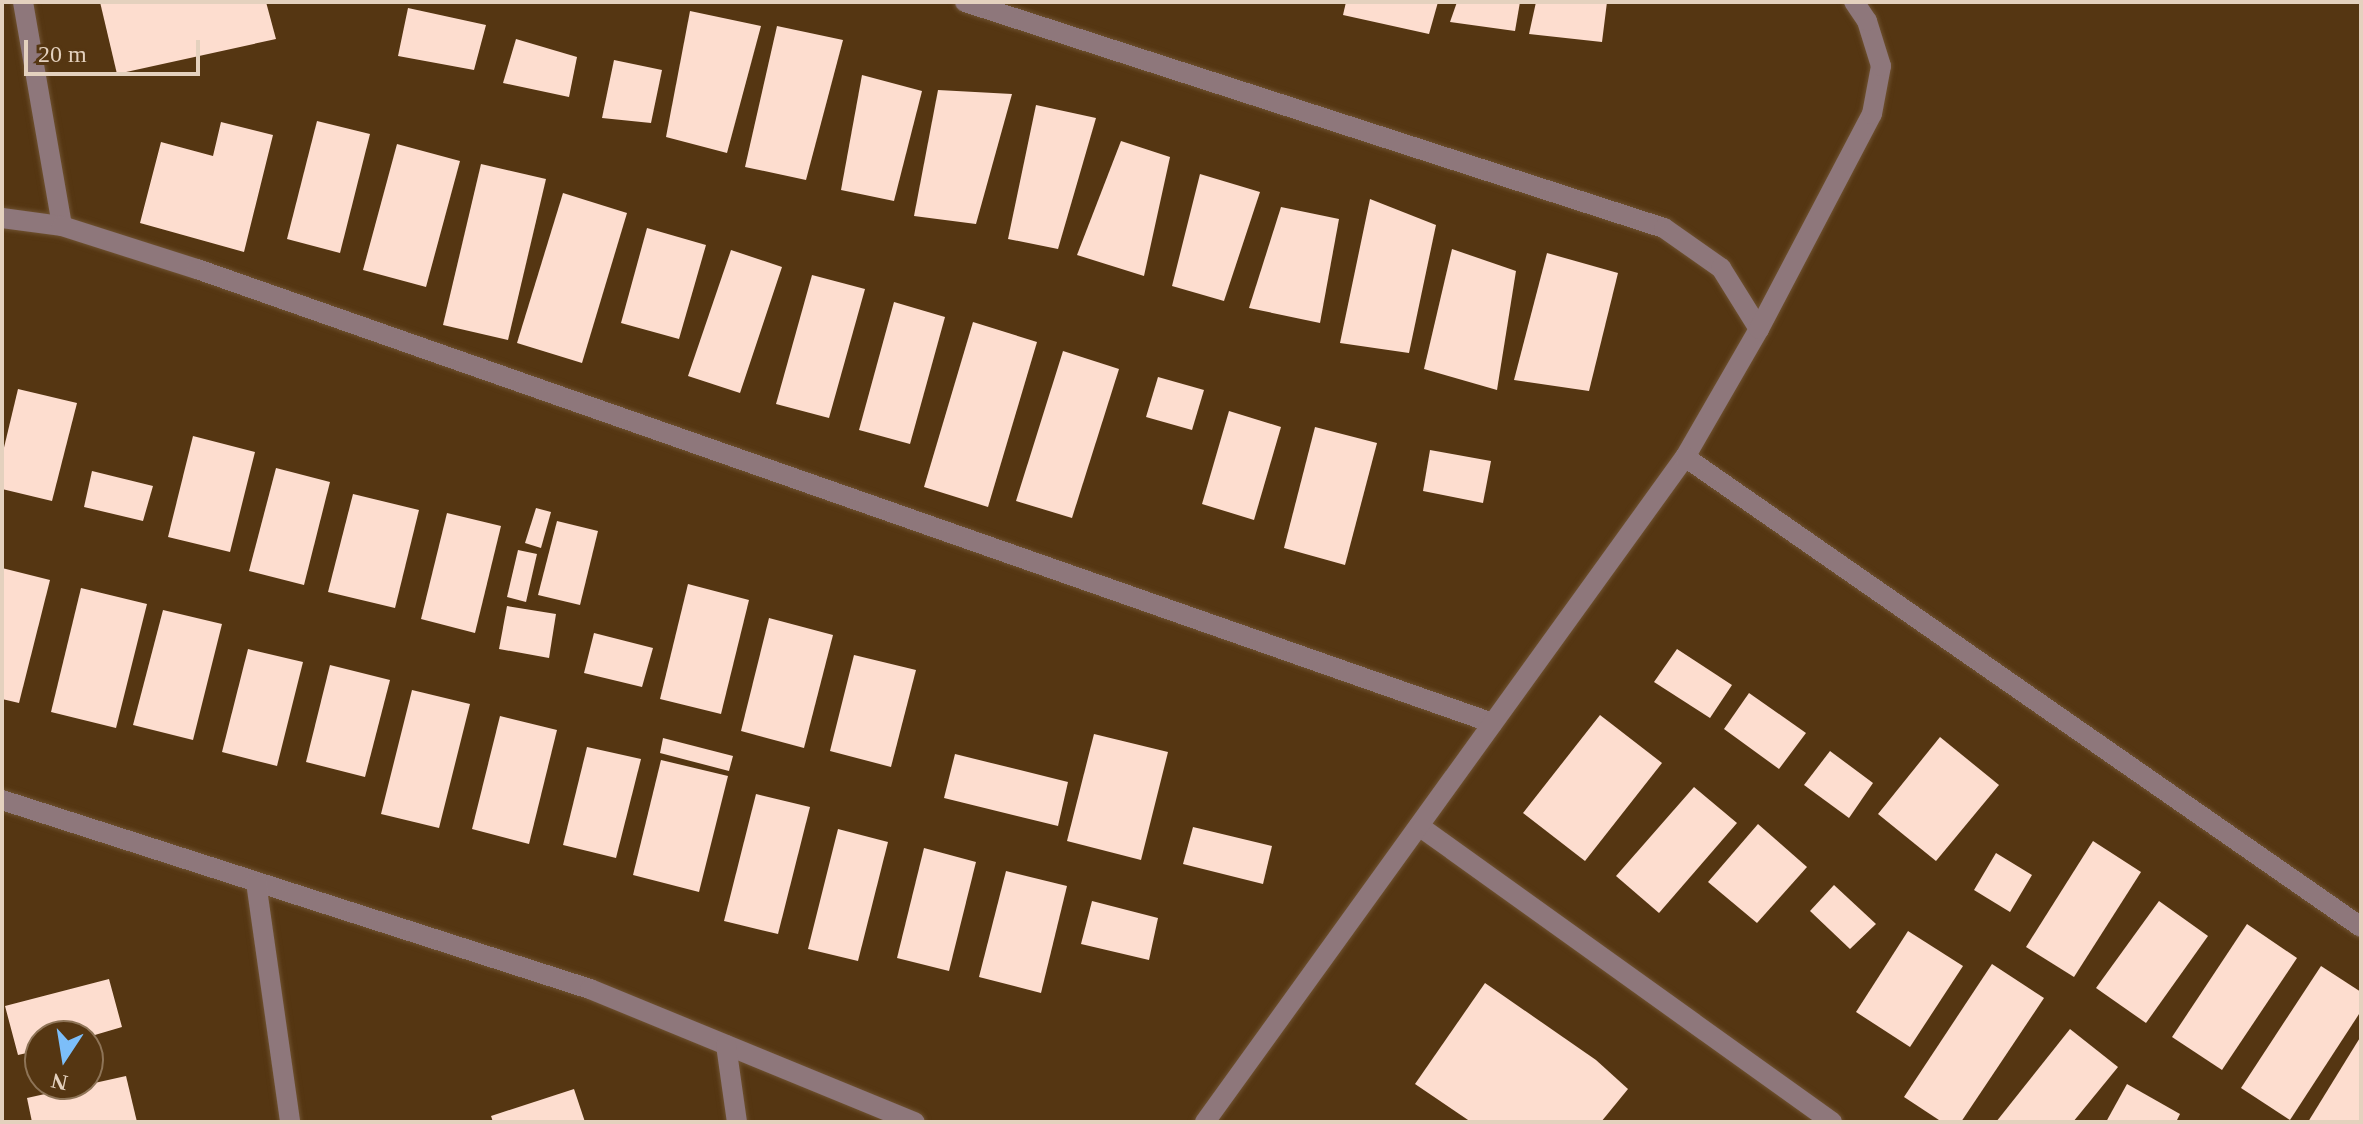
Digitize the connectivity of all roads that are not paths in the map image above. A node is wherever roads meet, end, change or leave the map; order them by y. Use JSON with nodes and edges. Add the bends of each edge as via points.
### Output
{"nodes":[{"id":1,"x":23,"y":2,"type":"edge"},
{"id":2,"x":965,"y":2,"type":"edge"},
{"id":3,"x":1854,"y":2,"type":"edge"},
{"id":4,"x":2,"y":218,"type":"edge"},
{"id":5,"x":62,"y":226,"type":"junction"},
{"id":6,"x":1759,"y":329,"type":"junction"},
{"id":7,"x":1685,"y":457,"type":"junction"},
{"id":8,"x":1493,"y":723,"type":"junction"},
{"id":9,"x":2,"y":800,"type":"edge"},
{"id":10,"x":1419,"y":826,"type":"junction"},
{"id":11,"x":256,"y":882,"type":"junction"},
{"id":12,"x":2361,"y":927,"type":"edge"},
{"id":13,"x":726,"y":1045,"type":"junction"},
{"id":14,"x":290,"y":1122,"type":"edge"},
{"id":15,"x":737,"y":1122,"type":"edge"},
{"id":16,"x":915,"y":1122,"type":"edge"},
{"id":17,"x":1205,"y":1122,"type":"edge"},
{"id":18,"x":1832,"y":1122,"type":"edge"}],
"edges":[{"from":1,"to":5,"type":"street"},
{"from":2,"to":6,"type":"street","via":[[1664,228],[1721,268]]},
{"from":3,"to":6,"type":"street","via":[[1867,21],[1881,66],[1872,114]]},
{"from":4,"to":5,"type":"street"},
{"from":5,"to":8,"type":"street"},
{"from":6,"to":7,"type":"street"},
{"from":7,"to":8,"type":"street"},
{"from":7,"to":12,"type":"street"},
{"from":8,"to":10,"type":"street"},
{"from":9,"to":11,"type":"street"},
{"from":10,"to":17,"type":"street"},
{"from":10,"to":18,"type":"street"},
{"from":11,"to":13,"type":"street","via":[[590,989]]},
{"from":11,"to":14,"type":"street"},
{"from":13,"to":15,"type":"street"},
{"from":13,"to":16,"type":"street"}]}
